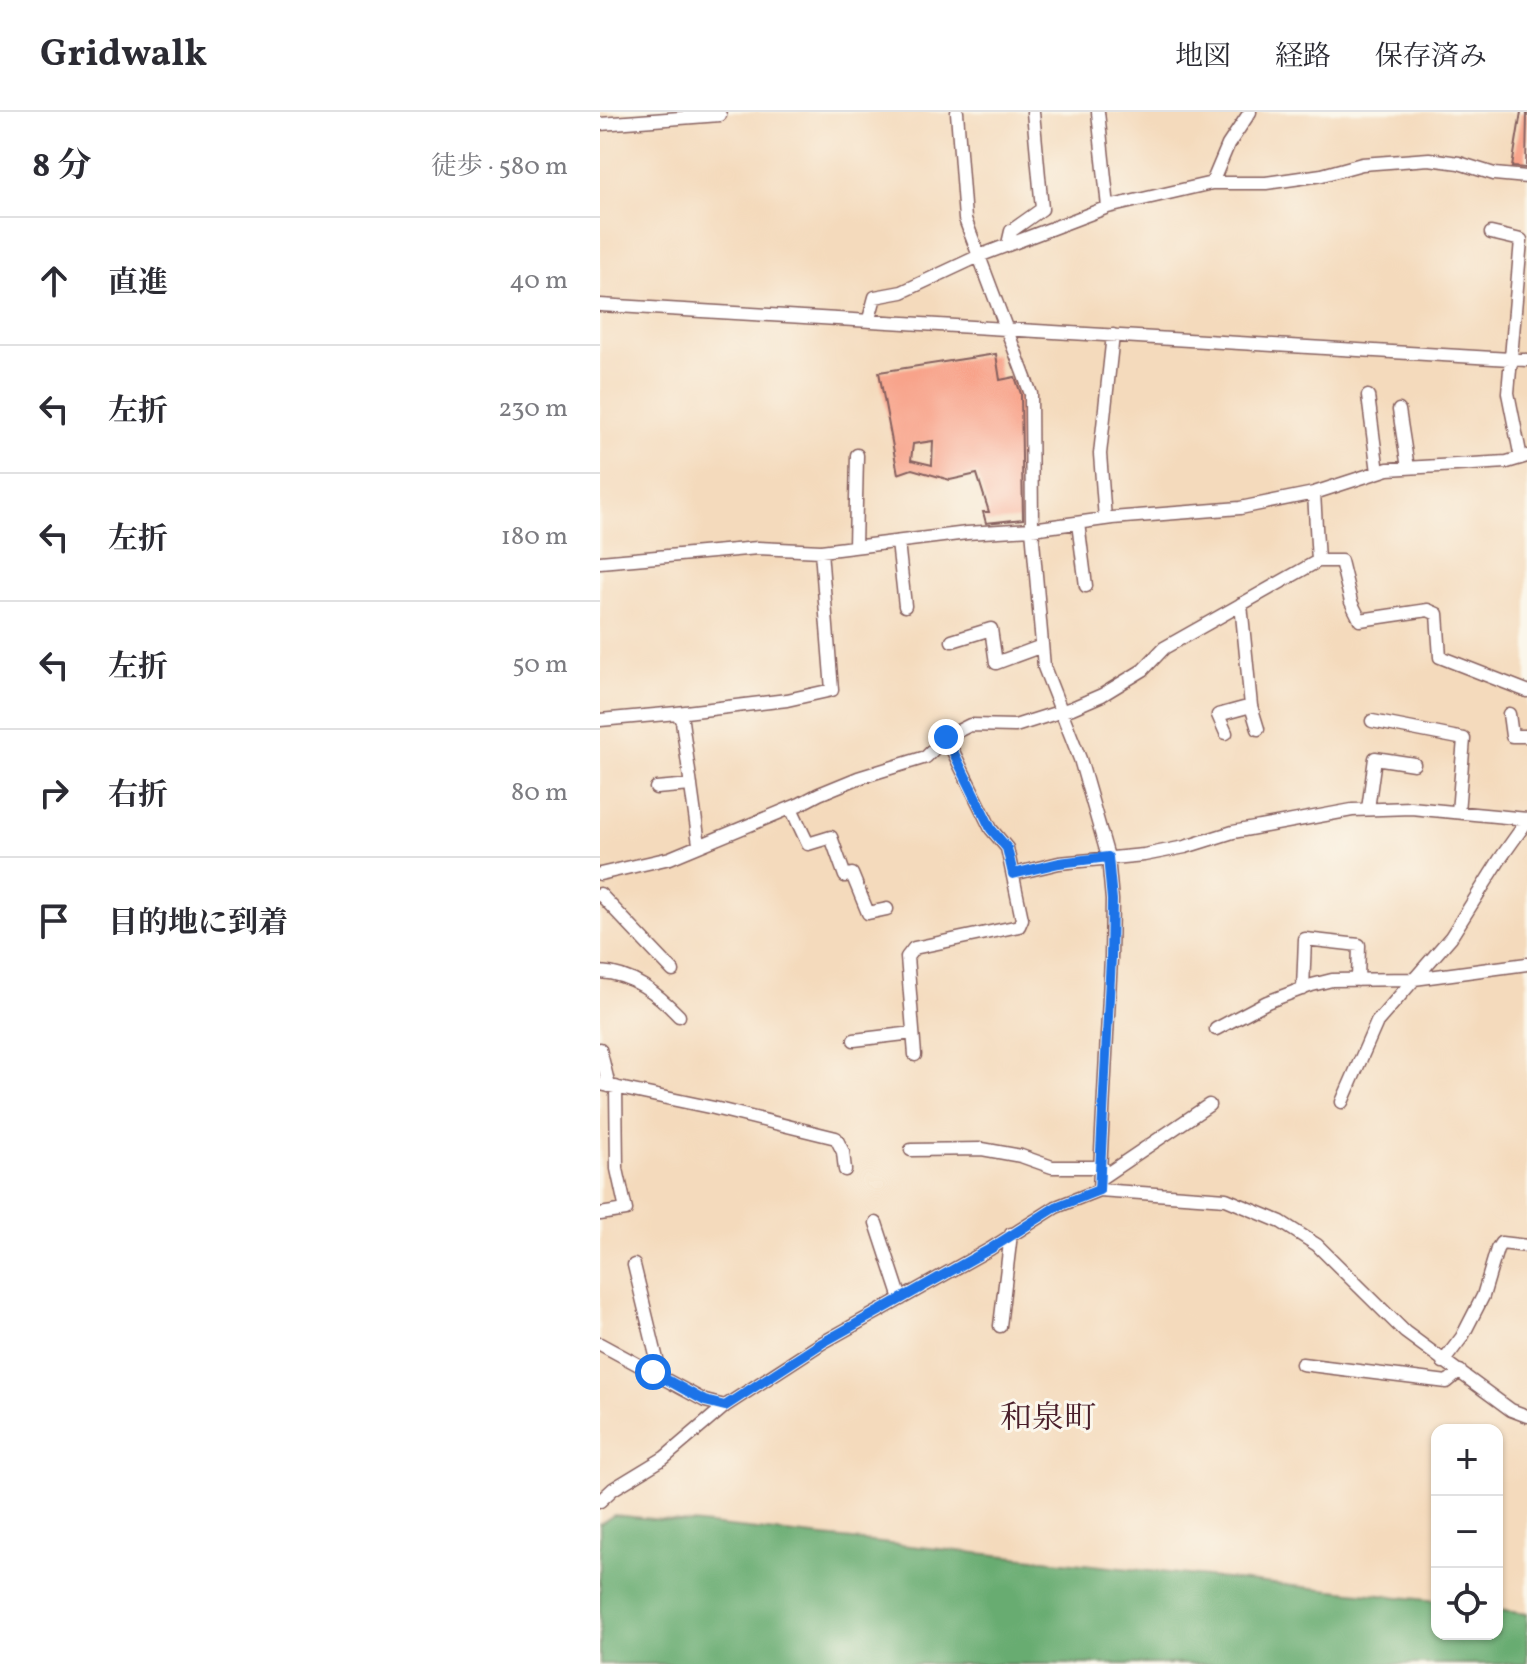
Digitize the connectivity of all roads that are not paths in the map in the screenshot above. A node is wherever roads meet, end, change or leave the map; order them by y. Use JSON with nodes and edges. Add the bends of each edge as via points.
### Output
{"nodes":[{"id":1,"x":957,"y":112,"type":"edge"},
{"id":2,"x":1033,"y":112,"type":"edge"},
{"id":3,"x":1098,"y":112,"type":"edge"},
{"id":4,"x":1250,"y":112,"type":"edge"},
{"id":5,"x":720,"y":115,"type":"dead end"},
{"id":6,"x":600,"y":124,"type":"edge"},
{"id":7,"x":1527,"y":177,"type":"edge"},
{"id":8,"x":1212,"y":183,"type":"junction"},
{"id":9,"x":1108,"y":207,"type":"junction"},
{"id":10,"x":1491,"y":233,"type":"dead end"},
{"id":11,"x":1008,"y":244,"type":"junction"},
{"id":12,"x":1523,"y":253,"type":"edge"},
{"id":13,"x":979,"y":256,"type":"junction"},
{"id":14,"x":600,"y":305,"type":"edge"},
{"id":15,"x":869,"y":319,"type":"junction"},
{"id":16,"x":1008,"y":329,"type":"junction"},
{"id":17,"x":1113,"y":335,"type":"junction"},
{"id":18,"x":1510,"y":359,"type":"junction"},
{"id":19,"x":1527,"y":360,"type":"edge"},
{"id":20,"x":1368,"y":396,"type":"dead end"},
{"id":21,"x":1399,"y":410,"type":"dead end"},
{"id":22,"x":857,"y":455,"type":"dead end"},
{"id":23,"x":1524,"y":457,"type":"edge"},
{"id":24,"x":1408,"y":468,"type":"junction"},
{"id":25,"x":1378,"y":472,"type":"junction"},
{"id":26,"x":1314,"y":493,"type":"junction"},
{"id":27,"x":1105,"y":519,"type":"junction"},
{"id":28,"x":1078,"y":523,"type":"junction"},
{"id":29,"x":1032,"y":529,"type":"junction"},
{"id":30,"x":898,"y":542,"type":"junction"},
{"id":31,"x":855,"y":547,"type":"junction"},
{"id":32,"x":821,"y":551,"type":"junction"},
{"id":33,"x":1318,"y":561,"type":"junction"},
{"id":34,"x":600,"y":562,"type":"edge"},
{"id":35,"x":1086,"y":586,"type":"dead end"},
{"id":36,"x":1241,"y":604,"type":"junction"},
{"id":37,"x":905,"y":606,"type":"dead end"},
{"id":38,"x":952,"y":641,"type":"dead end"},
{"id":39,"x":1042,"y":646,"type":"junction"},
{"id":40,"x":1527,"y":691,"type":"edge"},
{"id":41,"x":1251,"y":706,"type":"junction"},
{"id":42,"x":1062,"y":712,"type":"junction"},
{"id":43,"x":677,"y":713,"type":"junction"},
{"id":44,"x":1509,"y":714,"type":"dead end"},
{"id":45,"x":600,"y":720,"type":"edge"},
{"id":46,"x":1372,"y":721,"type":"dead end"},
{"id":47,"x":1258,"y":729,"type":"dead end"},
{"id":48,"x":1226,"y":733,"type":"dead end"},
{"id":49,"x":1527,"y":736,"type":"edge"},
{"id":50,"x":946,"y":737,"type":"junction"},
{"id":51,"x":1414,"y":764,"type":"dead end"},
{"id":52,"x":691,"y":785,"type":"junction"},
{"id":53,"x":656,"y":788,"type":"dead end"},
{"id":54,"x":791,"y":808,"type":"junction"},
{"id":55,"x":1368,"y":809,"type":"junction"},
{"id":56,"x":1458,"y":812,"type":"junction"},
{"id":57,"x":1527,"y":820,"type":"edge"},
{"id":58,"x":699,"y":844,"type":"junction"},
{"id":59,"x":1108,"y":857,"type":"junction"},
{"id":60,"x":600,"y":874,"type":"edge"},
{"id":61,"x":1013,"y":874,"type":"junction"},
{"id":62,"x":600,"y":894,"type":"edge"},
{"id":63,"x":887,"y":909,"type":"dead end"},
{"id":64,"x":1527,"y":964,"type":"edge"},
{"id":65,"x":673,"y":971,"type":"dead end"},
{"id":66,"x":600,"y":972,"type":"edge"},
{"id":67,"x":1414,"y":979,"type":"junction"},
{"id":68,"x":1358,"y":980,"type":"junction"},
{"id":69,"x":1303,"y":989,"type":"junction"},
{"id":70,"x":679,"y":1016,"type":"dead end"},
{"id":71,"x":1216,"y":1029,"type":"dead end"},
{"id":72,"x":913,"y":1033,"type":"junction"},
{"id":73,"x":854,"y":1040,"type":"dead end"},
{"id":74,"x":600,"y":1049,"type":"edge"},
{"id":75,"x":915,"y":1055,"type":"dead end"},
{"id":76,"x":609,"y":1086,"type":"edge"},
{"id":77,"x":1342,"y":1102,"type":"dead end"},
{"id":78,"x":1209,"y":1105,"type":"dead end"},
{"id":79,"x":911,"y":1150,"type":"dead end"},
{"id":80,"x":845,"y":1170,"type":"dead end"},
{"id":81,"x":1101,"y":1178,"type":"junction"},
{"id":82,"x":600,"y":1214,"type":"edge"},
{"id":83,"x":876,"y":1223,"type":"dead end"},
{"id":84,"x":1011,"y":1234,"type":"junction"},
{"id":85,"x":1527,"y":1246,"type":"edge"},
{"id":86,"x":634,"y":1265,"type":"dead end"},
{"id":87,"x":901,"y":1299,"type":"junction"},
{"id":88,"x":1000,"y":1326,"type":"dead end"},
{"id":89,"x":600,"y":1344,"type":"edge"},
{"id":90,"x":1443,"y":1362,"type":"junction"},
{"id":91,"x":1302,"y":1364,"type":"dead end"},
{"id":92,"x":1460,"y":1371,"type":"junction"},
{"id":93,"x":661,"y":1376,"type":"junction"},
{"id":94,"x":725,"y":1406,"type":"junction"},
{"id":95,"x":1527,"y":1416,"type":"edge"},
{"id":96,"x":600,"y":1501,"type":"edge"}],
"edges":[{"from":1,"to":13,"type":"street","via":[[965,219]]},
{"from":2,"to":11,"type":"street","via":[[1042,209],[1011,231]]},
{"from":3,"to":9,"type":"street"},
{"from":4,"to":8,"type":"street"},
{"from":5,"to":6,"type":"street"},
{"from":7,"to":8,"type":"street","via":[[1429,159],[1362,164],[1266,183]]},
{"from":8,"to":9,"type":"street"},
{"from":9,"to":11,"type":"street"},
{"from":10,"to":12,"type":"street","via":[[1521,240]]},
{"from":11,"to":13,"type":"street"},
{"from":12,"to":18,"type":"street"},
{"from":13,"to":15,"type":"street","via":[[902,292],[875,297]]},
{"from":13,"to":16,"type":"street"},
{"from":14,"to":15,"type":"street"},
{"from":15,"to":16,"type":"street"},
{"from":16,"to":17,"type":"street"},
{"from":16,"to":29,"type":"street","via":[[1031,394]]},
{"from":17,"to":18,"type":"street"},
{"from":17,"to":27,"type":"street","via":[[1100,454]]},
{"from":18,"to":19,"type":"street"},
{"from":18,"to":23,"type":"street","via":[[1508,393]]},
{"from":20,"to":25,"type":"street"},
{"from":21,"to":24,"type":"street"},
{"from":22,"to":31,"type":"street"},
{"from":23,"to":24,"type":"street"},
{"from":24,"to":25,"type":"street"},
{"from":25,"to":26,"type":"street"},
{"from":26,"to":27,"type":"street","via":[[1240,508]]},
{"from":26,"to":33,"type":"street"},
{"from":27,"to":28,"type":"street"},
{"from":28,"to":29,"type":"street"},
{"from":28,"to":35,"type":"street"},
{"from":29,"to":30,"type":"street"},
{"from":29,"to":39,"type":"street"},
{"from":30,"to":31,"type":"street"},
{"from":30,"to":37,"type":"street"},
{"from":31,"to":32,"type":"street"},
{"from":32,"to":34,"type":"street","via":[[758,548]]},
{"from":32,"to":43,"type":"street","via":[[832,690]]},
{"from":33,"to":36,"type":"street"},
{"from":33,"to":40,"type":"street","via":[[1341,561],[1360,620],[1428,610],[1437,614],[1440,657]]},
{"from":36,"to":41,"type":"street"},
{"from":36,"to":42,"type":"street","via":[[1164,648],[1125,683]]},
{"from":38,"to":39,"type":"street","via":[[991,629],[996,663]]},
{"from":39,"to":42,"type":"street","via":[[1044,667]]},
{"from":41,"to":47,"type":"street"},
{"from":41,"to":48,"type":"street","via":[[1218,715]]},
{"from":42,"to":50,"type":"street","via":[[1015,726],[970,725]]},
{"from":42,"to":59,"type":"street"},
{"from":43,"to":45,"type":"street"},
{"from":43,"to":52,"type":"street"},
{"from":44,"to":49,"type":"street","via":[[1512,736]]},
{"from":46,"to":56,"type":"street","via":[[1464,739]]},
{"from":50,"to":54,"type":"street","via":[[926,757],[858,778]]},
{"from":50,"to":61,"type":"street","via":[[991,829],[1007,848]]},
{"from":51,"to":55,"type":"street","via":[[1375,758]]},
{"from":52,"to":53,"type":"street"},
{"from":52,"to":58,"type":"street"},
{"from":54,"to":58,"type":"street"},
{"from":54,"to":63,"type":"street","via":[[808,844],[831,837],[845,876],[852,874],[868,913]]},
{"from":55,"to":56,"type":"street"},
{"from":55,"to":59,"type":"street","via":[[1233,832],[1144,855]]},
{"from":56,"to":57,"type":"street"},
{"from":57,"to":67,"type":"street","via":[[1451,937]]},
{"from":58,"to":60,"type":"street","via":[[670,858]]},
{"from":59,"to":61,"type":"street"},
{"from":59,"to":81,"type":"street","via":[[1111,958]]},
{"from":61,"to":72,"type":"street","via":[[1019,926],[914,948],[907,957]]},
{"from":62,"to":65,"type":"street"},
{"from":64,"to":67,"type":"street"},
{"from":66,"to":70,"type":"street","via":[[656,993]]},
{"from":67,"to":68,"type":"street"},
{"from":67,"to":77,"type":"street","via":[[1377,1022]]},
{"from":68,"to":69,"type":"street","via":[[1332,980]]},
{"from":68,"to":69,"type":"street","via":[[1359,945],[1305,939]]},
{"from":69,"to":71,"type":"street"},
{"from":72,"to":73,"type":"street"},
{"from":72,"to":75,"type":"street"},
{"from":74,"to":76,"type":"street"},
{"from":76,"to":80,"type":"street","via":[[836,1138]]},
{"from":76,"to":82,"type":"street","via":[[626,1210]]},
{"from":78,"to":81,"type":"street"},
{"from":79,"to":81,"type":"street","via":[[982,1149]]},
{"from":81,"to":84,"type":"street"},
{"from":81,"to":90,"type":"street","via":[[1226,1199],[1281,1222],[1317,1245]]},
{"from":83,"to":87,"type":"street"},
{"from":84,"to":87,"type":"street"},
{"from":84,"to":88,"type":"street"},
{"from":85,"to":90,"type":"street","via":[[1501,1243],[1483,1296]]},
{"from":86,"to":93,"type":"street"},
{"from":87,"to":94,"type":"street"},
{"from":89,"to":93,"type":"street"},
{"from":90,"to":92,"type":"street"},
{"from":91,"to":92,"type":"street","via":[[1447,1382]]},
{"from":92,"to":95,"type":"street"},
{"from":93,"to":94,"type":"street"},
{"from":94,"to":96,"type":"street","via":[[664,1458]]}]}
